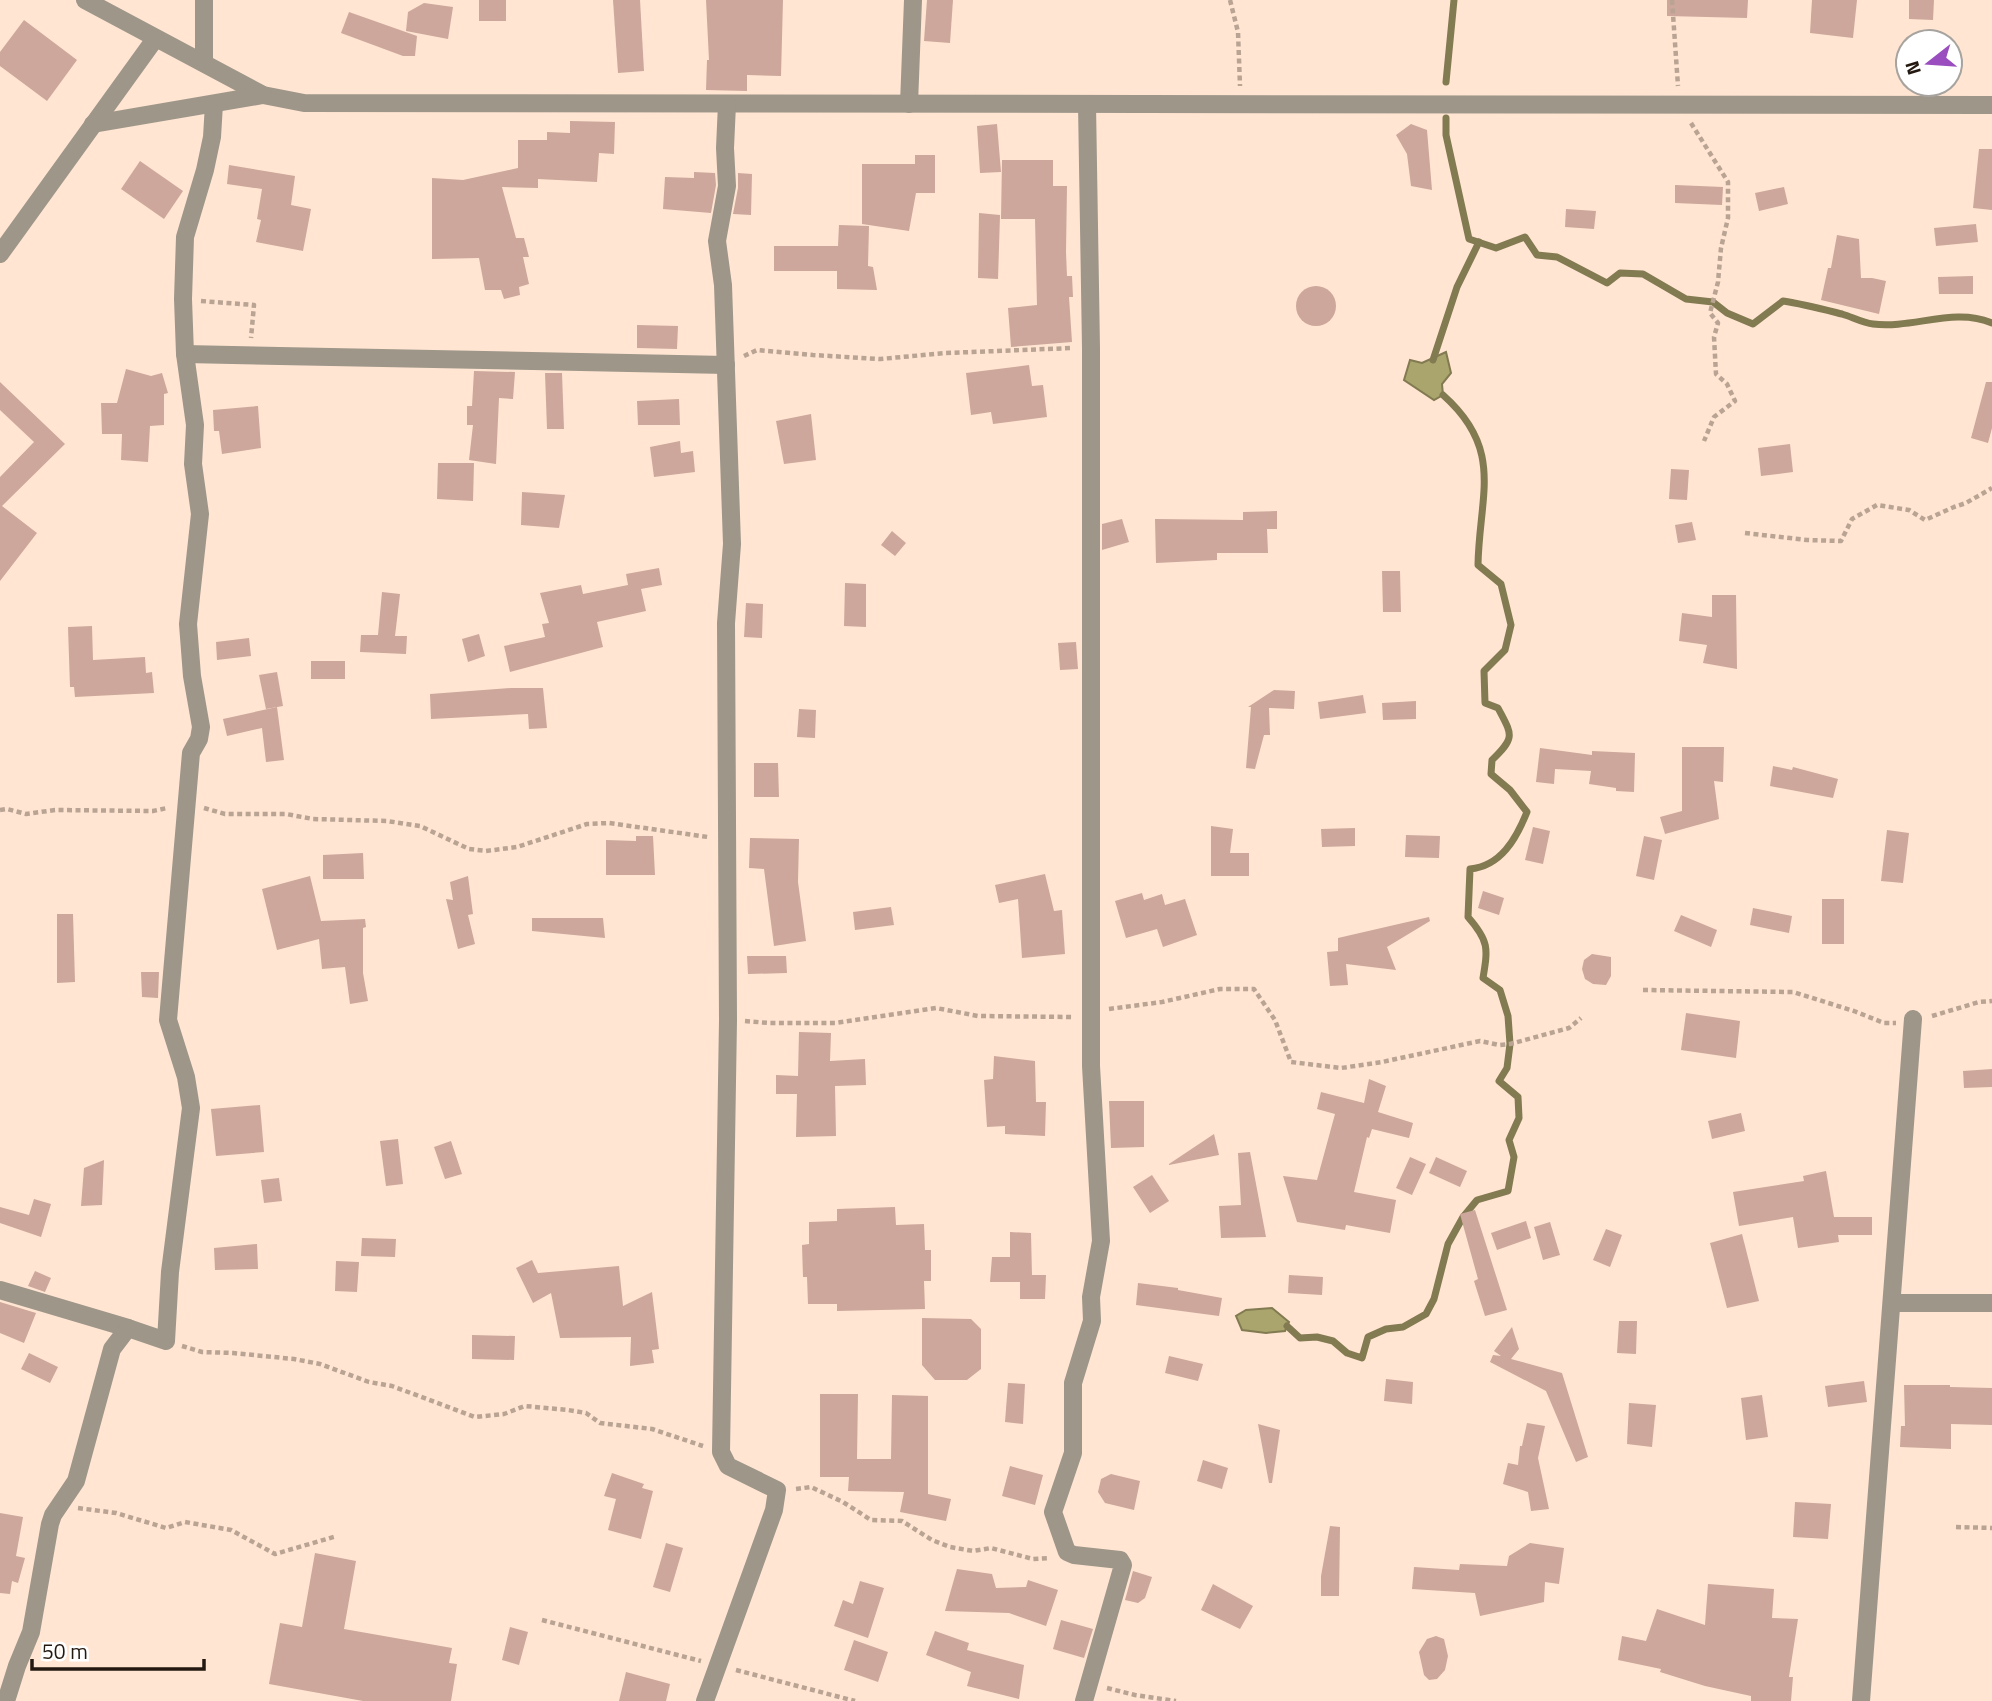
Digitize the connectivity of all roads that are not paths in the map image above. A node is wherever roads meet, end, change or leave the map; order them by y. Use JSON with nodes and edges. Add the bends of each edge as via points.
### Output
{"nodes":[{"id":1,"x":85,"y":0,"type":"edge"},
{"id":2,"x":204,"y":0,"type":"edge"},
{"id":3,"x":913,"y":0,"type":"edge"},
{"id":4,"x":155,"y":39,"type":"junction"},
{"id":5,"x":204,"y":63,"type":"junction"},
{"id":6,"x":262,"y":95,"type":"junction"},
{"id":7,"x":214,"y":104,"type":"junction"},
{"id":8,"x":727,"y":104,"type":"junction"},
{"id":9,"x":909,"y":104,"type":"junction"},
{"id":10,"x":1087,"y":104,"type":"junction"},
{"id":11,"x":1992,"y":105,"type":"edge"},
{"id":12,"x":93,"y":124,"type":"junction"},
{"id":13,"x":0,"y":254,"type":"edge"},
{"id":14,"x":185,"y":354,"type":"junction"},
{"id":15,"x":726,"y":365,"type":"junction"},
{"id":16,"x":1913,"y":1019,"type":"road end"},
{"id":17,"x":0,"y":1290,"type":"edge"},
{"id":18,"x":1892,"y":1303,"type":"junction"},
{"id":19,"x":1992,"y":1303,"type":"edge"},
{"id":20,"x":128,"y":1328,"type":"junction"},
{"id":21,"x":6,"y":1701,"type":"edge"},
{"id":22,"x":705,"y":1701,"type":"edge"},
{"id":23,"x":1084,"y":1701,"type":"edge"},
{"id":24,"x":1861,"y":1701,"type":"edge"}],
"edges":[{"from":1,"to":4,"type":"street"},
{"from":2,"to":5,"type":"street"},
{"from":3,"to":9,"type":"street"},
{"from":4,"to":5,"type":"street"},
{"from":4,"to":12,"type":"street"},
{"from":5,"to":6,"type":"street"},
{"from":6,"to":7,"type":"street"},
{"from":6,"to":8,"type":"street","via":[[304,103]]},
{"from":7,"to":12,"type":"street"},
{"from":7,"to":14,"type":"street","via":[[212,136],[186,237]]},
{"from":8,"to":9,"type":"street"},
{"from":8,"to":15,"type":"street","via":[[727,186],[717,241]]},
{"from":9,"to":10,"type":"street"},
{"from":10,"to":11,"type":"street"},
{"from":10,"to":23,"type":"street","via":[[1090,1012],[1101,1247],[1091,1297],[1092,1321],[1073,1382],[1073,1453],[1052,1512],[1067,1552],[1120,1560],[1124,1565]]},
{"from":12,"to":13,"type":"street"},
{"from":14,"to":15,"type":"street"},
{"from":14,"to":20,"type":"street","via":[[200,514],[188,624],[201,727],[191,753],[168,1020],[191,1108],[166,1341]]},
{"from":15,"to":22,"type":"street","via":[[732,544],[726,623],[721,1452],[728,1466],[777,1490],[774,1510]]},
{"from":16,"to":18,"type":"street"},
{"from":17,"to":20,"type":"street"},
{"from":18,"to":19,"type":"street"},
{"from":18,"to":24,"type":"street"},
{"from":20,"to":21,"type":"street","via":[[112,1349],[76,1481],[50,1524],[31,1632]]}]}
